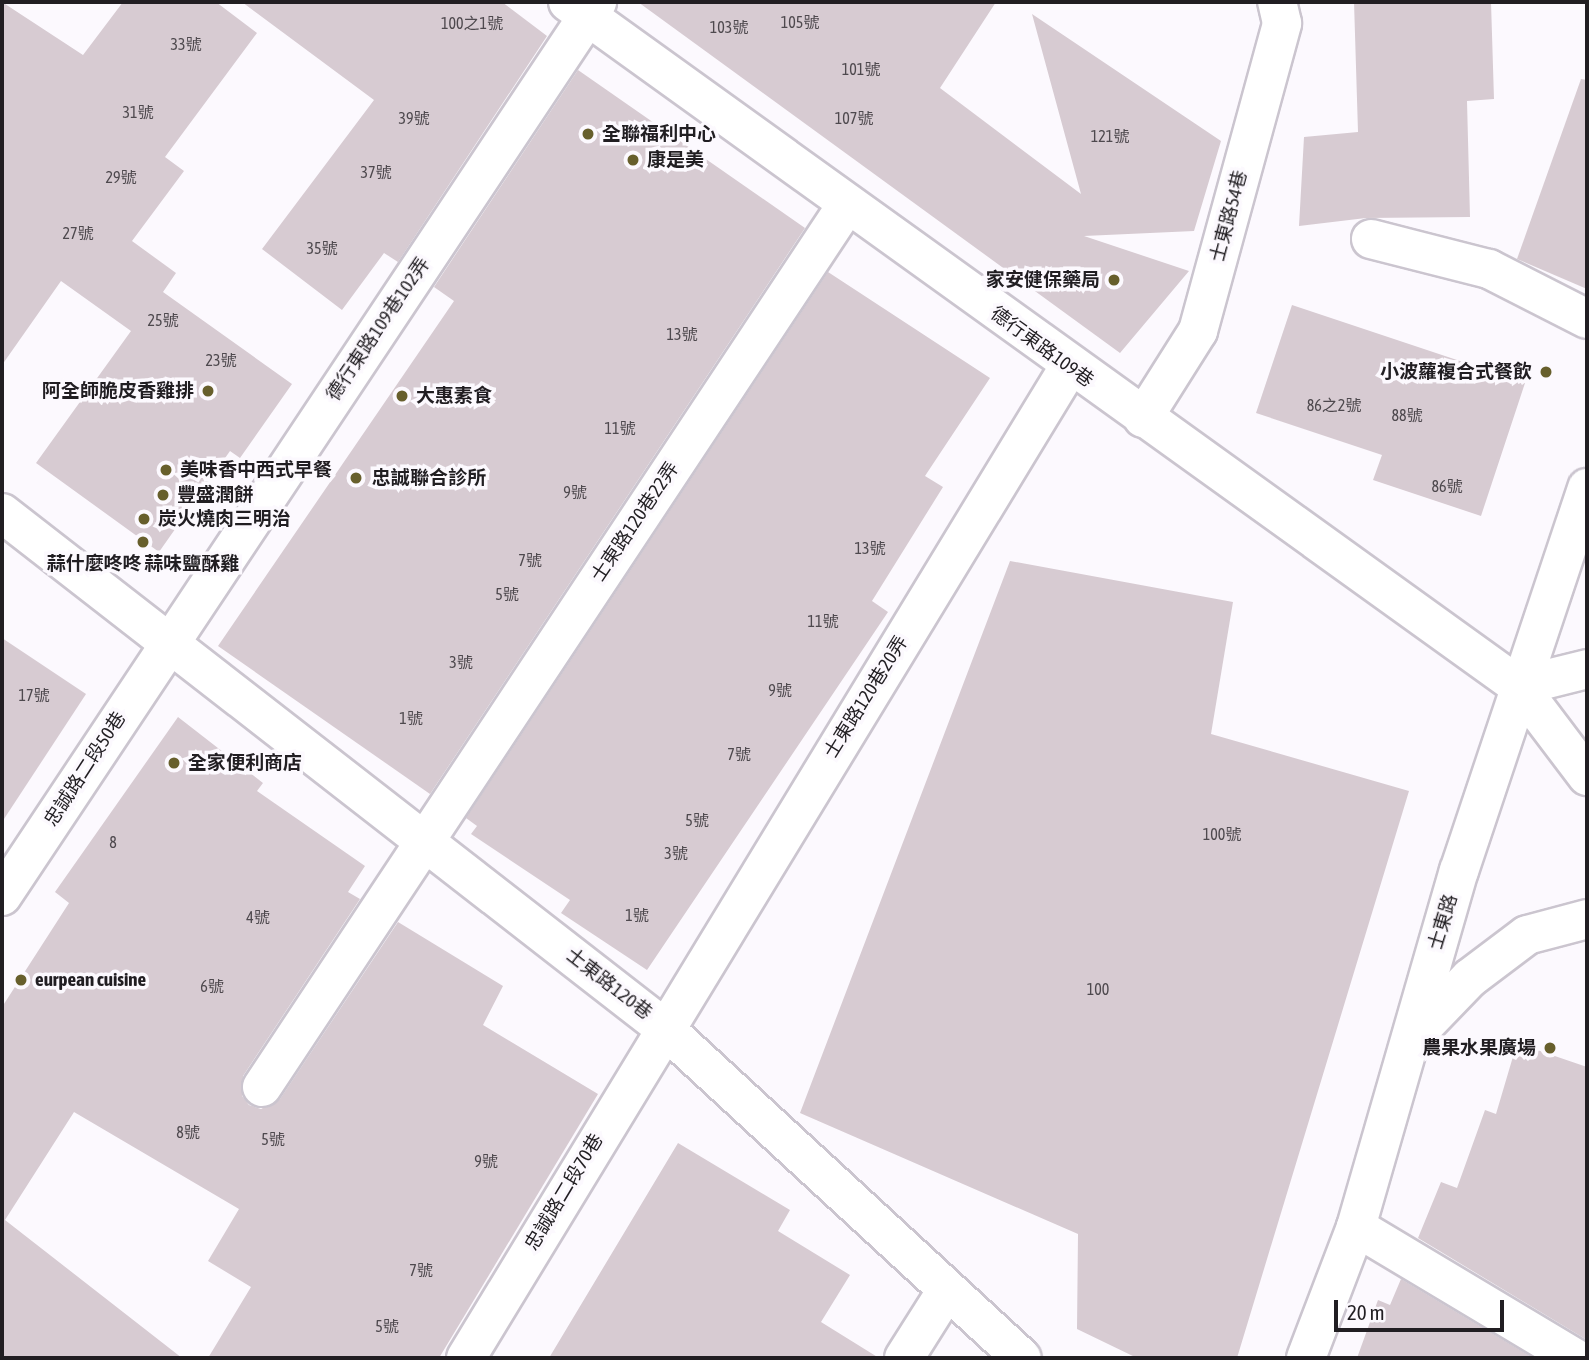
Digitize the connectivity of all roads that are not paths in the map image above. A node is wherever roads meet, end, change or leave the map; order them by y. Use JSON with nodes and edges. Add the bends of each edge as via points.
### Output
{"nodes":[{"id":1,"x":1277,"y":2,"type":"edge"},
{"id":2,"x":584,"y":6,"type":"edge"},
{"id":3,"x":846,"y":206,"type":"junction"},
{"id":4,"x":1371,"y":239,"type":"dead end"},
{"id":5,"x":1587,"y":319,"type":"edge"},
{"id":6,"x":1069,"y":367,"type":"junction"},
{"id":7,"x":1143,"y":418,"type":"junction"},
{"id":8,"x":1587,"y":488,"type":"edge"},
{"id":9,"x":2,"y":513,"type":"edge"},
{"id":10,"x":169,"y":642,"type":"junction"},
{"id":11,"x":1587,"y":669,"type":"edge"},
{"id":12,"x":1519,"y":686,"type":"junction"},
{"id":13,"x":1587,"y":776,"type":"edge"},
{"id":14,"x":423,"y":839,"type":"junction"},
{"id":15,"x":2,"y":896,"type":"edge"},
{"id":16,"x":1587,"y":919,"type":"edge"},
{"id":17,"x":663,"y":1027,"type":"junction"},
{"id":18,"x":1405,"y":1045,"type":"junction"},
{"id":19,"x":262,"y":1087,"type":"dead end"},
{"id":20,"x":1356,"y":1227,"type":"junction"},
{"id":21,"x":947,"y":1290,"type":"junction"},
{"id":22,"x":466,"y":1358,"type":"edge"},
{"id":23,"x":904,"y":1358,"type":"edge"},
{"id":24,"x":1022,"y":1358,"type":"edge"},
{"id":25,"x":1306,"y":1358,"type":"edge"},
{"id":26,"x":1575,"y":1358,"type":"edge"}],
"edges":[{"from":1,"to":7,"type":"street","name":"士東路54巷","via":[[1282,23],[1198,331]]},
{"from":2,"to":3,"type":"street","name":"德行東路109巷"},
{"from":2,"to":10,"type":"street","name":"德行東路109巷102弄"},
{"from":3,"to":6,"type":"street","name":"德行東路109巷"},
{"from":3,"to":14,"type":"street","name":"士東路120巷22弄"},
{"from":4,"to":5,"type":"street","via":[[1489,269]]},
{"from":6,"to":7,"type":"street","name":"德行東路109巷"},
{"from":6,"to":17,"type":"street","name":"士東路120巷20弄"},
{"from":7,"to":12,"type":"street","name":"德行東路109巷"},
{"from":8,"to":12,"type":"street","name":"士東路"},
{"from":9,"to":10,"type":"street","name":"士東路120巷"},
{"from":10,"to":14,"type":"street","name":"士東路120巷"},
{"from":10,"to":15,"type":"street","name":"忠誠路二段50巷"},
{"from":11,"to":12,"type":"street"},
{"from":12,"to":13,"type":"street","name":"德行東路109巷"},
{"from":12,"to":18,"type":"street","name":"士東路"},
{"from":14,"to":17,"type":"street","name":"士東路120巷"},
{"from":14,"to":19,"type":"street","name":"士東路120巷22弄"},
{"from":16,"to":18,"type":"street","via":[[1527,935],[1470,978]]},
{"from":17,"to":21,"type":"street","name":"士東路120巷"},
{"from":17,"to":22,"type":"street","name":"忠誠路二段70巷"},
{"from":18,"to":20,"type":"street","name":"士東路"},
{"from":20,"to":25,"type":"street","name":"士東路"},
{"from":20,"to":26,"type":"street"},
{"from":21,"to":23,"type":"street"},
{"from":21,"to":24,"type":"street","name":"士東路120巷"}]}
